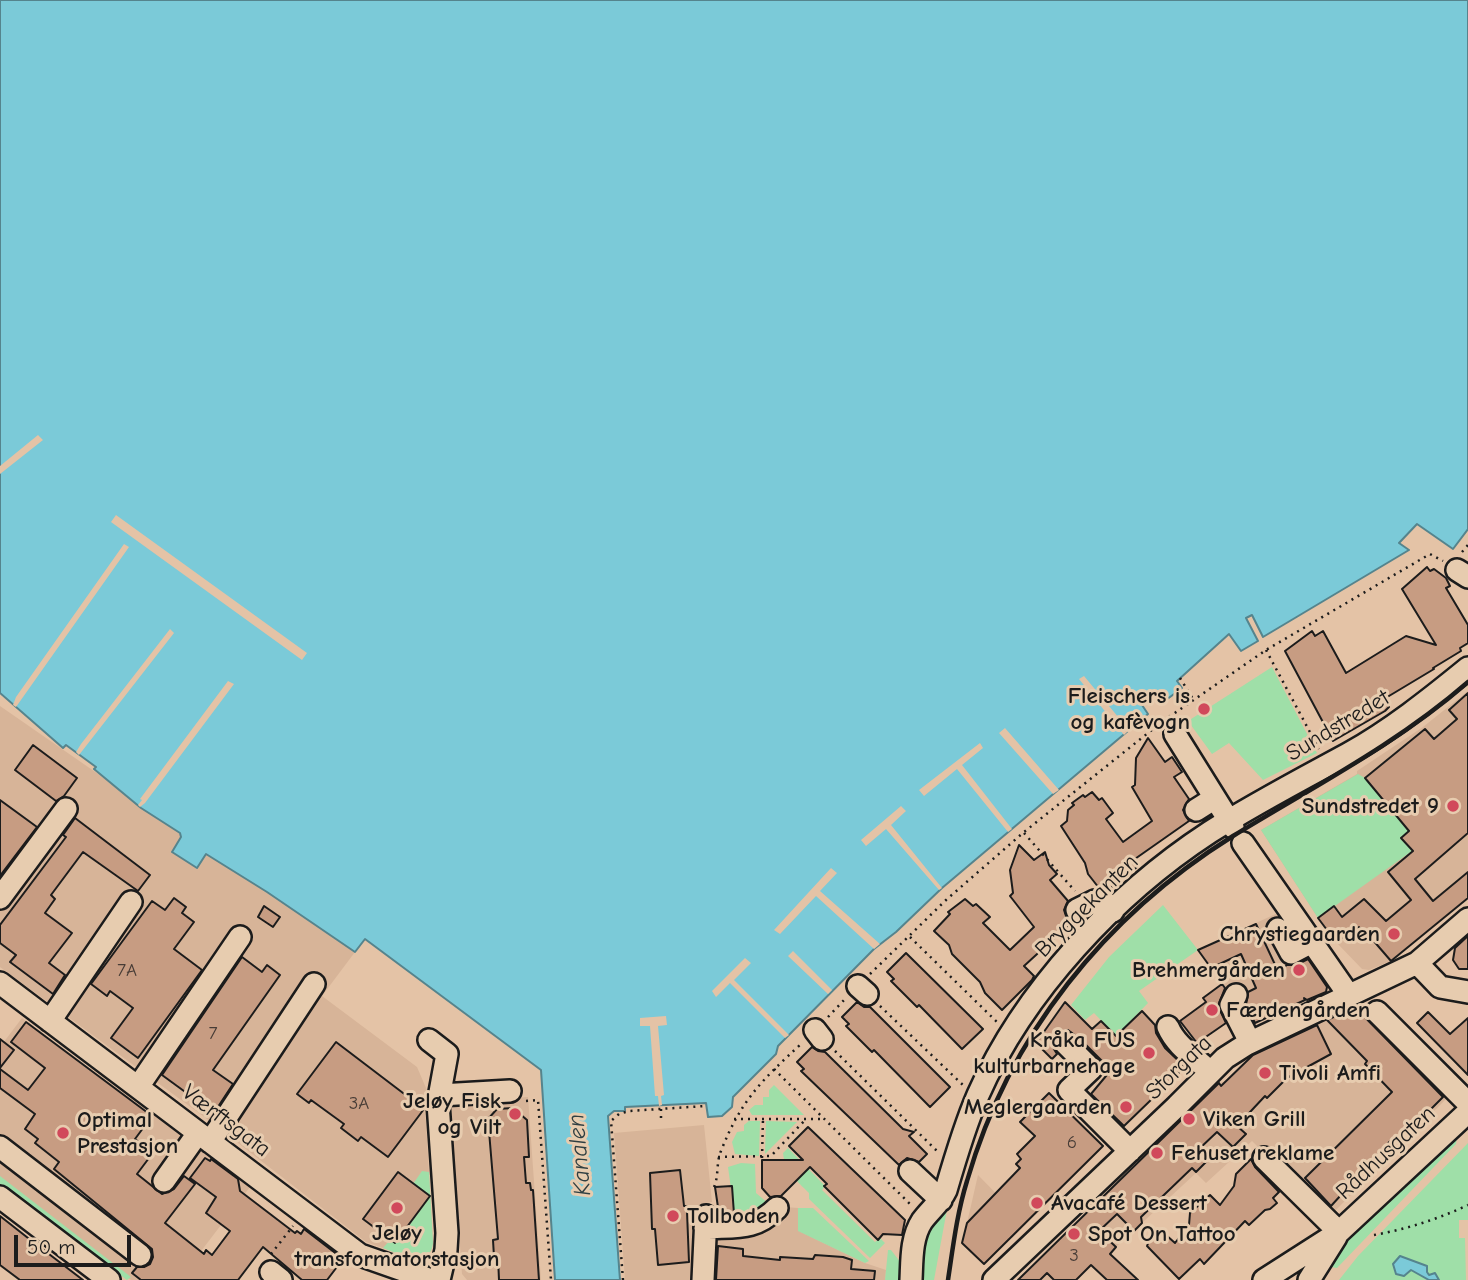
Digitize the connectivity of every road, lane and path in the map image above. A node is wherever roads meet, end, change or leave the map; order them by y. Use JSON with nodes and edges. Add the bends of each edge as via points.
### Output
{"nodes":[{"id":1,"x":1463,"y":573,"type":"edge"},
{"id":2,"x":1266,"y":650,"type":"junction"},
{"id":3,"x":1468,"y":668,"type":"edge"},
{"id":4,"x":1180,"y":678,"type":"dead end"},
{"id":5,"x":1194,"y":700,"type":"junction"},
{"id":6,"x":1167,"y":725,"type":"junction"},
{"id":7,"x":1327,"y":764,"type":"junction"},
{"id":8,"x":1215,"y":798,"type":"junction"},
{"id":9,"x":66,"y":809,"type":"dead end"},
{"id":10,"x":1196,"y":810,"type":"dead end"},
{"id":11,"x":1024,"y":832,"type":"junction"},
{"id":12,"x":1241,"y":842,"type":"junction"},
{"id":13,"x":0,"y":898,"type":"edge"},
{"id":14,"x":131,"y":902,"type":"dead end"},
{"id":15,"x":1082,"y":907,"type":"joint"},
{"id":16,"x":1113,"y":911,"type":"junction"},
{"id":17,"x":1468,"y":919,"type":"edge"},
{"id":18,"x":1278,"y":929,"type":"dead end"},
{"id":19,"x":909,"y":936,"type":"junction"},
{"id":20,"x":240,"y":937,"type":"dead end"},
{"id":21,"x":1312,"y":942,"type":"junction"},
{"id":22,"x":1417,"y":962,"type":"junction"},
{"id":23,"x":0,"y":983,"type":"edge"},
{"id":24,"x":314,"y":984,"type":"dead end"},
{"id":25,"x":1468,"y":992,"type":"edge"},
{"id":26,"x":866,"y":993,"type":"junction"},
{"id":27,"x":1348,"y":994,"type":"junction"},
{"id":28,"x":1236,"y":995,"type":"dead end"},
{"id":29,"x":1377,"y":1012,"type":"dead end"},
{"id":30,"x":50,"y":1021,"type":"junction"},
{"id":31,"x":1168,"y":1027,"type":"dead end"},
{"id":32,"x":1010,"y":1035,"type":"junction"},
{"id":33,"x":822,"y":1038,"type":"junction"},
{"id":34,"x":429,"y":1040,"type":"dead end"},
{"id":35,"x":1250,"y":1042,"type":"junction"},
{"id":36,"x":1065,"y":1043,"type":"dead end"},
{"id":37,"x":774,"y":1069,"type":"junction"},
{"id":38,"x":1210,"y":1072,"type":"junction"},
{"id":39,"x":138,"y":1087,"type":"junction"},
{"id":40,"x":510,"y":1091,"type":"joint"},
{"id":41,"x":978,"y":1095,"type":"junction"},
{"id":42,"x":439,"y":1099,"type":"junction"},
{"id":43,"x":1468,"y":1103,"type":"edge"},
{"id":44,"x":705,"y":1106,"type":"dead end"},
{"id":45,"x":661,"y":1109,"type":"junction"},
{"id":46,"x":1468,"y":1112,"type":"edge"},
{"id":47,"x":734,"y":1119,"type":"junction"},
{"id":48,"x":763,"y":1119,"type":"junction"},
{"id":49,"x":806,"y":1119,"type":"junction"},
{"id":50,"x":825,"y":1119,"type":"junction"},
{"id":51,"x":661,"y":1121,"type":"dead end"},
{"id":52,"x":204,"y":1137,"type":"junction"},
{"id":53,"x":0,"y":1147,"type":"edge"},
{"id":54,"x":1130,"y":1151,"type":"junction"},
{"id":55,"x":718,"y":1157,"type":"junction"},
{"id":56,"x":762,"y":1158,"type":"junction"},
{"id":57,"x":1264,"y":1158,"type":"dead end"},
{"id":58,"x":954,"y":1164,"type":"junction"},
{"id":59,"x":910,"y":1171,"type":"dead end"},
{"id":60,"x":164,"y":1181,"type":"dead end"},
{"id":61,"x":714,"y":1187,"type":"dead end"},
{"id":62,"x":0,"y":1197,"type":"edge"},
{"id":63,"x":941,"y":1200,"type":"junction"},
{"id":64,"x":1468,"y":1205,"type":"edge"},
{"id":65,"x":777,"y":1208,"type":"dead end"},
{"id":66,"x":304,"y":1212,"type":"junction"},
{"id":67,"x":924,"y":1218,"type":"junction"},
{"id":68,"x":1339,"y":1232,"type":"junction"},
{"id":69,"x":1374,"y":1235,"type":"dead end"},
{"id":70,"x":140,"y":1255,"type":"dead end"},
{"id":71,"x":479,"y":1259,"type":"dead end"},
{"id":72,"x":457,"y":1264,"type":"dead end"},
{"id":73,"x":274,"y":1269,"type":"edge"},
{"id":74,"x":419,"y":1278,"type":"edge"},
{"id":75,"x":1311,"y":1279,"type":"edge"},
{"id":76,"x":109,"y":1280,"type":"edge"},
{"id":77,"x":439,"y":1280,"type":"edge"},
{"id":78,"x":551,"y":1280,"type":"edge"},
{"id":79,"x":623,"y":1280,"type":"edge"},
{"id":80,"x":703,"y":1280,"type":"edge"},
{"id":81,"x":911,"y":1280,"type":"edge"},
{"id":82,"x":994,"y":1280,"type":"edge"},
{"id":83,"x":1264,"y":1280,"type":"edge"}],
"edges":[{"from":1,"to":2,"type":"path","via":[[1430,554]]},
{"from":2,"to":5,"type":"path"},
{"from":2,"to":7,"type":"path"},
{"from":3,"to":7,"type":"street","name":"Sundstredet","via":[[1415,711]]},
{"from":4,"to":5,"type":"path"},
{"from":5,"to":6,"type":"path"},
{"from":6,"to":8,"type":"street"},
{"from":6,"to":11,"type":"path"},
{"from":7,"to":12,"type":"street","name":"Sundstredet"},
{"from":8,"to":10,"type":"street"},
{"from":8,"to":12,"type":"street"},
{"from":9,"to":13,"type":"street"},
{"from":11,"to":15,"type":"path"},
{"from":11,"to":19,"type":"path"},
{"from":12,"to":16,"type":"street","name":"Bryggekanten","via":[[1208,834]]},
{"from":12,"to":21,"type":"street","via":[[1275,896]]},
{"from":14,"to":30,"type":"street"},
{"from":15,"to":16,"type":"street","via":[[1104,901]]},
{"from":16,"to":32,"type":"street","name":"Bryggekanten","via":[[1067,958]]},
{"from":17,"to":22,"type":"street","name":"Storgata"},
{"from":18,"to":21,"type":"street","via":[[1291,953]]},
{"from":19,"to":26,"type":"path"},
{"from":19,"to":32,"type":"path"},
{"from":20,"to":39,"type":"street"},
{"from":21,"to":27,"type":"street"},
{"from":22,"to":25,"type":"street","via":[[1440,987]]},
{"from":22,"to":27,"type":"street","name":"Storgata"},
{"from":23,"to":30,"type":"street","name":"Værftsgata"},
{"from":24,"to":52,"type":"street"},
{"from":26,"to":33,"type":"path"},
{"from":26,"to":41,"type":"path"},
{"from":27,"to":35,"type":"street","name":"Storgata"},
{"from":28,"to":35,"type":"street","via":[[1231,1005]]},
{"from":29,"to":43,"type":"street"},
{"from":30,"to":39,"type":"street","name":"Værftsgata"},
{"from":31,"to":38,"type":"street","via":[[1185,1051]]},
{"from":32,"to":41,"type":"street","name":"Bryggekanten"},
{"from":33,"to":37,"type":"path"},
{"from":33,"to":58,"type":"path"},
{"from":34,"to":42,"type":"street","via":[[447,1054]]},
{"from":35,"to":38,"type":"street","name":"Storgata"},
{"from":36,"to":54,"type":"street","via":[[1095,1072],[1069,1090]]},
{"from":37,"to":47,"type":"path"},
{"from":37,"to":50,"type":"path"},
{"from":38,"to":54,"type":"street","name":"Storgata"},
{"from":39,"to":52,"type":"street","name":"Værftsgata"},
{"from":40,"to":42,"type":"street"},
{"from":40,"to":78,"type":"path","via":[[517,1101],[538,1100]]},
{"from":41,"to":58,"type":"street","name":"Bryggekanten"},
{"from":42,"to":77,"type":"street","via":[[447,1233]]},
{"from":44,"to":45,"type":"path"},
{"from":45,"to":51,"type":"path"},
{"from":45,"to":79,"type":"path","via":[[629,1111],[611,1121]]},
{"from":46,"to":68,"type":"street","name":"Rådhusgaten"},
{"from":47,"to":48,"type":"path"},
{"from":47,"to":55,"type":"path"},
{"from":48,"to":49,"type":"path"},
{"from":48,"to":56,"type":"path"},
{"from":49,"to":50,"type":"path"},
{"from":49,"to":56,"type":"path","via":[[771,1156]]},
{"from":50,"to":67,"type":"path"},
{"from":52,"to":60,"type":"street"},
{"from":52,"to":66,"type":"street","name":"Værftsgata"},
{"from":53,"to":70,"type":"street"},
{"from":54,"to":82,"type":"street","name":"Storgata"},
{"from":55,"to":56,"type":"path"},
{"from":55,"to":61,"type":"path"},
{"from":57,"to":68,"type":"street"},
{"from":58,"to":63,"type":"street","name":"Bryggekanten"},
{"from":59,"to":63,"type":"street"},
{"from":62,"to":76,"type":"street"},
{"from":63,"to":67,"type":"street","name":"Bryggekanten"},
{"from":64,"to":69,"type":"path","via":[[1439,1218]]},
{"from":65,"to":80,"type":"street","via":[[764,1221],[750,1226],[706,1220]]},
{"from":66,"to":73,"type":"path"},
{"from":66,"to":74,"type":"street","name":"Værftsgata","via":[[360,1255]]},
{"from":67,"to":81,"type":"street","name":"Bryggekanten","via":[[916,1236]]},
{"from":68,"to":75,"type":"street"},
{"from":68,"to":83,"type":"street"},
{"from":71,"to":72,"type":"path"}]}
